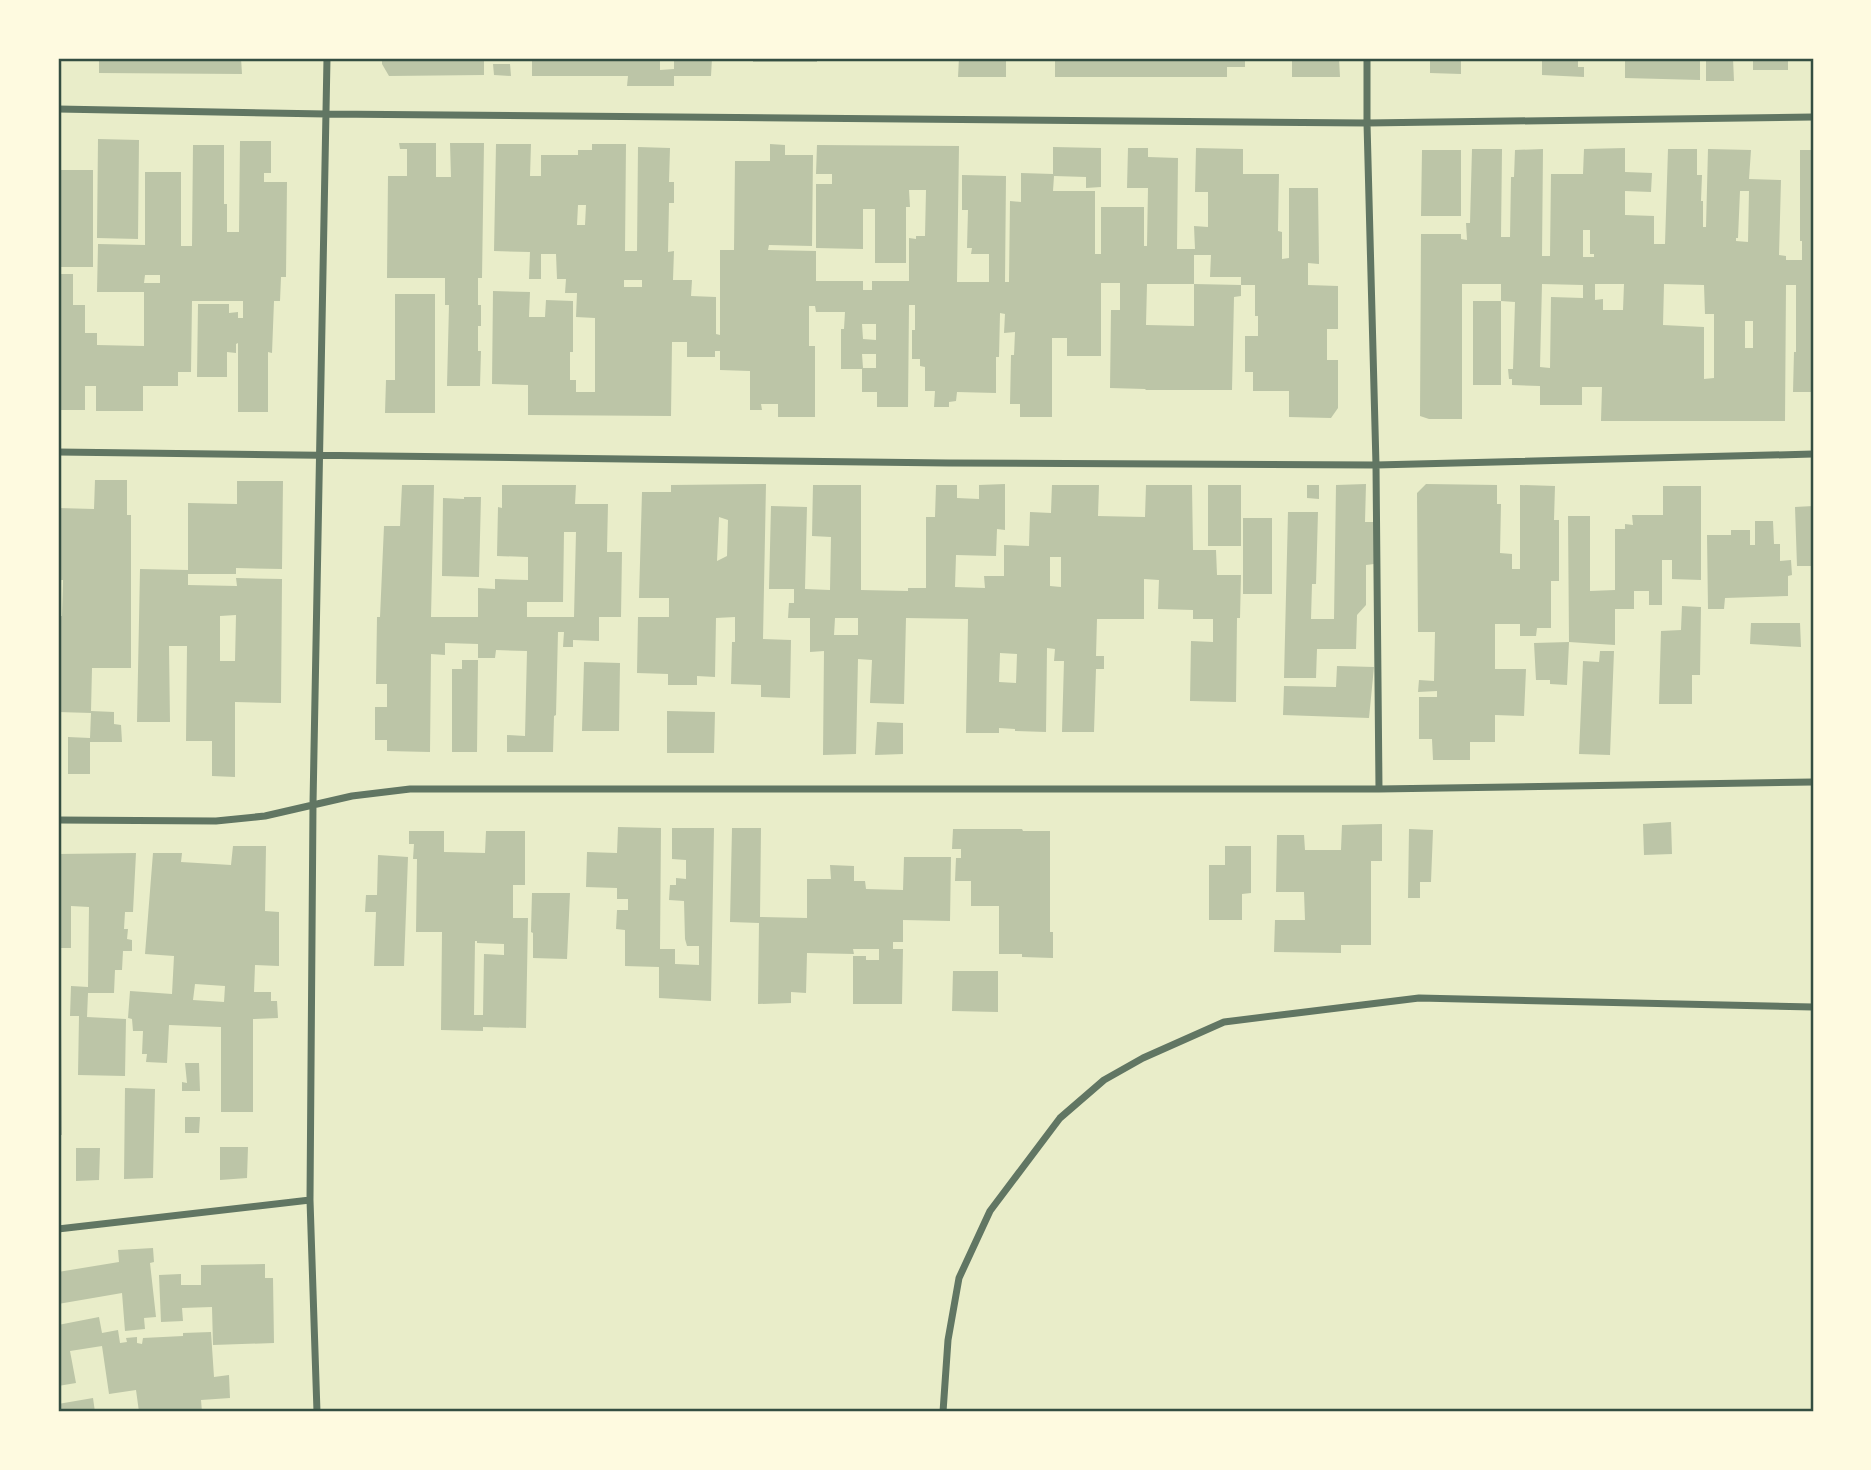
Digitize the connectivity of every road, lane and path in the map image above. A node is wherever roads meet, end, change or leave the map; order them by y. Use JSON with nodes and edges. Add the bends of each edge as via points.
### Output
{"nodes":[{"id":1,"x":327,"y":58,"type":"edge"},
{"id":2,"x":1367,"y":58,"type":"edge"},
{"id":3,"x":58,"y":109,"type":"edge"},
{"id":4,"x":326,"y":114,"type":"junction"},
{"id":5,"x":1813,"y":117,"type":"edge"},
{"id":6,"x":1367,"y":123,"type":"junction"},
{"id":7,"x":58,"y":452,"type":"edge"},
{"id":8,"x":1813,"y":454,"type":"edge"},
{"id":9,"x":320,"y":455,"type":"junction"},
{"id":10,"x":1376,"y":465,"type":"junction"},
{"id":11,"x":1813,"y":782,"type":"edge"},
{"id":12,"x":1379,"y":789,"type":"junction"},
{"id":13,"x":313,"y":804,"type":"junction"},
{"id":14,"x":58,"y":820,"type":"edge"},
{"id":15,"x":1813,"y":1007,"type":"edge"},
{"id":16,"x":310,"y":1200,"type":"junction"},
{"id":17,"x":58,"y":1229,"type":"edge"},
{"id":18,"x":317,"y":1412,"type":"edge"},
{"id":19,"x":943,"y":1412,"type":"edge"}],
"edges":[{"from":1,"to":4,"type":"street"},
{"from":2,"to":6,"type":"street"},
{"from":3,"to":4,"type":"street"},
{"from":4,"to":6,"type":"street"},
{"from":4,"to":9,"type":"street"},
{"from":5,"to":6,"type":"street"},
{"from":6,"to":10,"type":"street"},
{"from":7,"to":9,"type":"street"},
{"from":8,"to":10,"type":"street"},
{"from":9,"to":10,"type":"street"},
{"from":9,"to":13,"type":"street"},
{"from":10,"to":12,"type":"street"},
{"from":11,"to":12,"type":"street"},
{"from":12,"to":13,"type":"street","via":[[410,789]]},
{"from":13,"to":14,"type":"street","via":[[265,816],[216,821]]},
{"from":13,"to":16,"type":"street"},
{"from":15,"to":19,"type":"street","via":[[1419,998],[1224,1022],[1143,1058],[1104,1080],[1060,1118],[989,1211],[959,1278],[948,1339]]},
{"from":16,"to":17,"type":"street"},
{"from":16,"to":18,"type":"street"}]}
